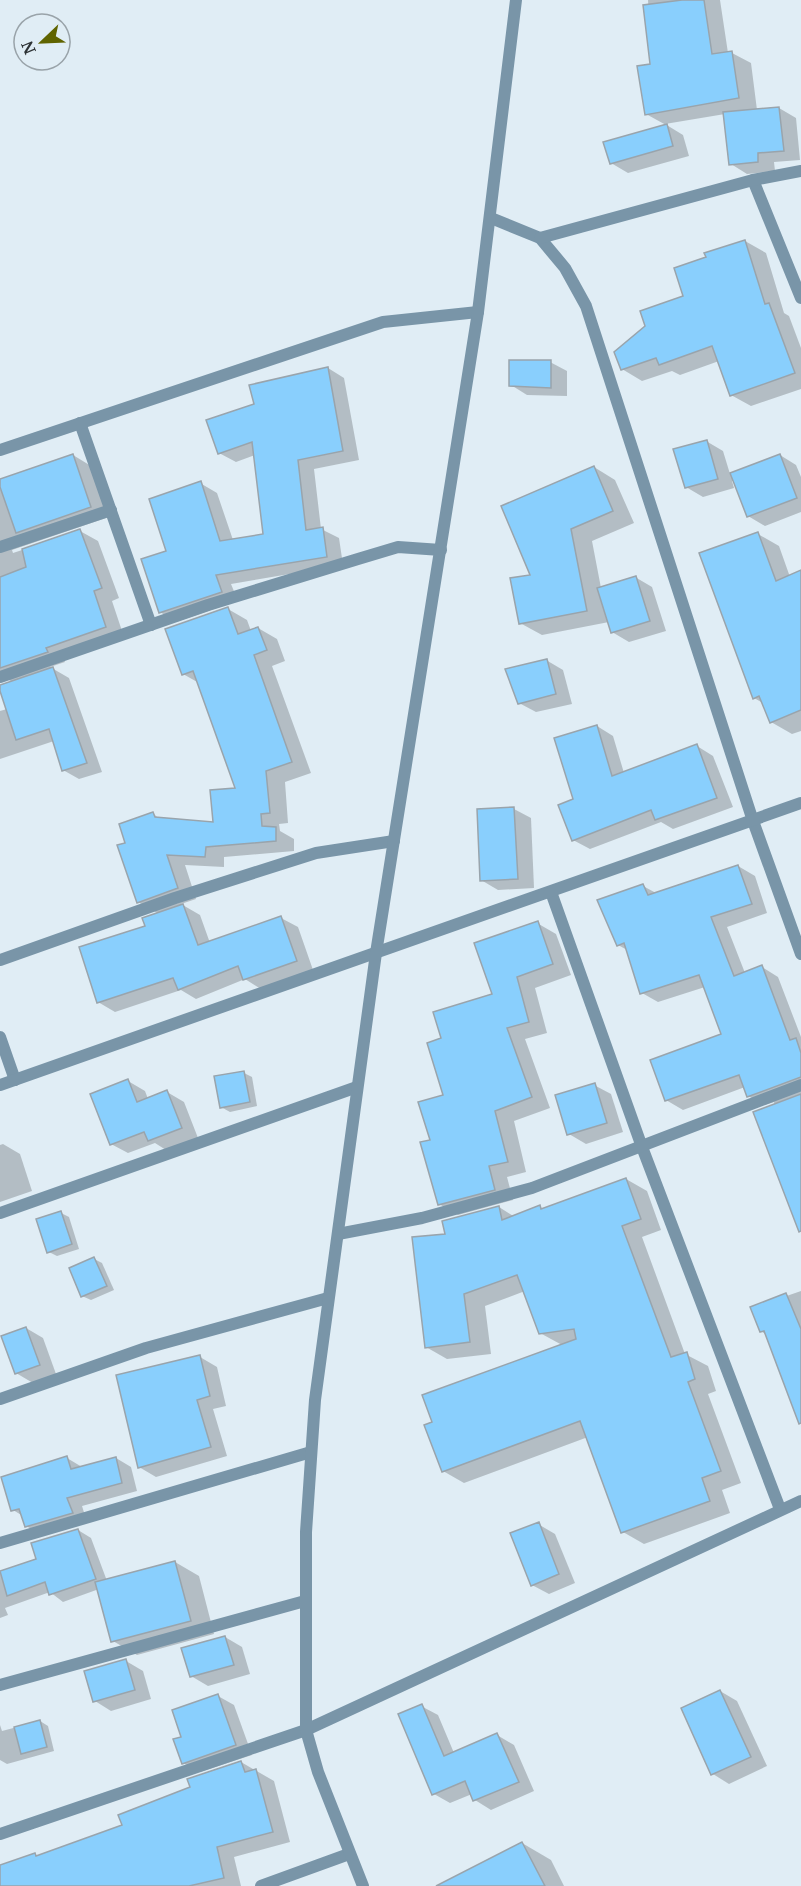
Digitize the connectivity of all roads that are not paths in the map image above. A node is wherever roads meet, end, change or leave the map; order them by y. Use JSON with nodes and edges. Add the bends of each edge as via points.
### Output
{"nodes":[{"id":1,"x":516,"y":0,"type":"edge"},
{"id":2,"x":801,"y":171,"type":"edge"},
{"id":3,"x":753,"y":180,"type":"junction"},
{"id":4,"x":491,"y":218,"type":"junction"},
{"id":5,"x":540,"y":238,"type":"junction"},
{"id":6,"x":801,"y":298,"type":"edge"},
{"id":7,"x":478,"y":312,"type":"junction"},
{"id":8,"x":80,"y":423,"type":"junction"},
{"id":9,"x":0,"y":450,"type":"edge"},
{"id":10,"x":111,"y":510,"type":"junction"},
{"id":11,"x":0,"y":547,"type":"edge"},
{"id":12,"x":441,"y":550,"type":"junction"},
{"id":13,"x":151,"y":625,"type":"junction"},
{"id":14,"x":0,"y":677,"type":"edge"},
{"id":15,"x":801,"y":803,"type":"edge"},
{"id":16,"x":753,"y":821,"type":"junction"},
{"id":17,"x":394,"y":841,"type":"junction"},
{"id":18,"x":551,"y":892,"type":"junction"},
{"id":19,"x":376,"y":953,"type":"junction"},
{"id":20,"x":801,"y":954,"type":"edge"},
{"id":21,"x":0,"y":960,"type":"edge"},
{"id":22,"x":0,"y":1037,"type":"edge"},
{"id":23,"x":15,"y":1080,"type":"junction"},
{"id":24,"x":0,"y":1085,"type":"edge"},
{"id":25,"x":801,"y":1085,"type":"edge"},
{"id":26,"x":357,"y":1087,"type":"junction"},
{"id":27,"x":642,"y":1147,"type":"junction"},
{"id":28,"x":0,"y":1212,"type":"edge"},
{"id":29,"x":338,"y":1234,"type":"junction"},
{"id":30,"x":328,"y":1298,"type":"junction"},
{"id":31,"x":0,"y":1399,"type":"edge"},
{"id":32,"x":311,"y":1452,"type":"junction"},
{"id":33,"x":801,"y":1501,"type":"edge"},
{"id":34,"x":780,"y":1509,"type":"junction"},
{"id":35,"x":0,"y":1543,"type":"edge"},
{"id":36,"x":305,"y":1601,"type":"junction"},
{"id":37,"x":0,"y":1685,"type":"edge"},
{"id":38,"x":306,"y":1730,"type":"junction"},
{"id":39,"x":0,"y":1834,"type":"edge"},
{"id":40,"x":349,"y":1854,"type":"junction"},
{"id":41,"x":261,"y":1886,"type":"edge"},
{"id":42,"x":363,"y":1886,"type":"edge"}],
"edges":[{"from":1,"to":4,"type":"street"},
{"from":2,"to":3,"type":"street"},
{"from":3,"to":5,"type":"street"},
{"from":3,"to":6,"type":"street"},
{"from":4,"to":5,"type":"street"},
{"from":4,"to":7,"type":"street"},
{"from":5,"to":16,"type":"street","via":[[566,268],[586,306]]},
{"from":7,"to":8,"type":"street","via":[[383,322]]},
{"from":7,"to":12,"type":"street"},
{"from":8,"to":9,"type":"street"},
{"from":8,"to":10,"type":"street"},
{"from":10,"to":11,"type":"street"},
{"from":10,"to":13,"type":"street"},
{"from":12,"to":13,"type":"street","via":[[398,548]]},
{"from":12,"to":17,"type":"street"},
{"from":13,"to":14,"type":"street"},
{"from":15,"to":16,"type":"street"},
{"from":16,"to":18,"type":"street"},
{"from":16,"to":20,"type":"street"},
{"from":17,"to":19,"type":"street"},
{"from":17,"to":21,"type":"street","via":[[316,853]]},
{"from":18,"to":19,"type":"street"},
{"from":18,"to":27,"type":"street"},
{"from":19,"to":23,"type":"street"},
{"from":19,"to":26,"type":"street"},
{"from":22,"to":23,"type":"street"},
{"from":23,"to":24,"type":"street"},
{"from":25,"to":27,"type":"street"},
{"from":26,"to":28,"type":"street"},
{"from":26,"to":29,"type":"street"},
{"from":27,"to":29,"type":"street","via":[[532,1188],[422,1218]]},
{"from":27,"to":34,"type":"street"},
{"from":29,"to":30,"type":"street"},
{"from":30,"to":31,"type":"street","via":[[146,1348]]},
{"from":30,"to":32,"type":"street"},
{"from":32,"to":35,"type":"street"},
{"from":32,"to":36,"type":"street"},
{"from":33,"to":34,"type":"street"},
{"from":34,"to":38,"type":"street"},
{"from":36,"to":37,"type":"street"},
{"from":36,"to":38,"type":"street"},
{"from":38,"to":39,"type":"street"},
{"from":38,"to":40,"type":"street"},
{"from":40,"to":41,"type":"street"},
{"from":40,"to":42,"type":"street"}]}
